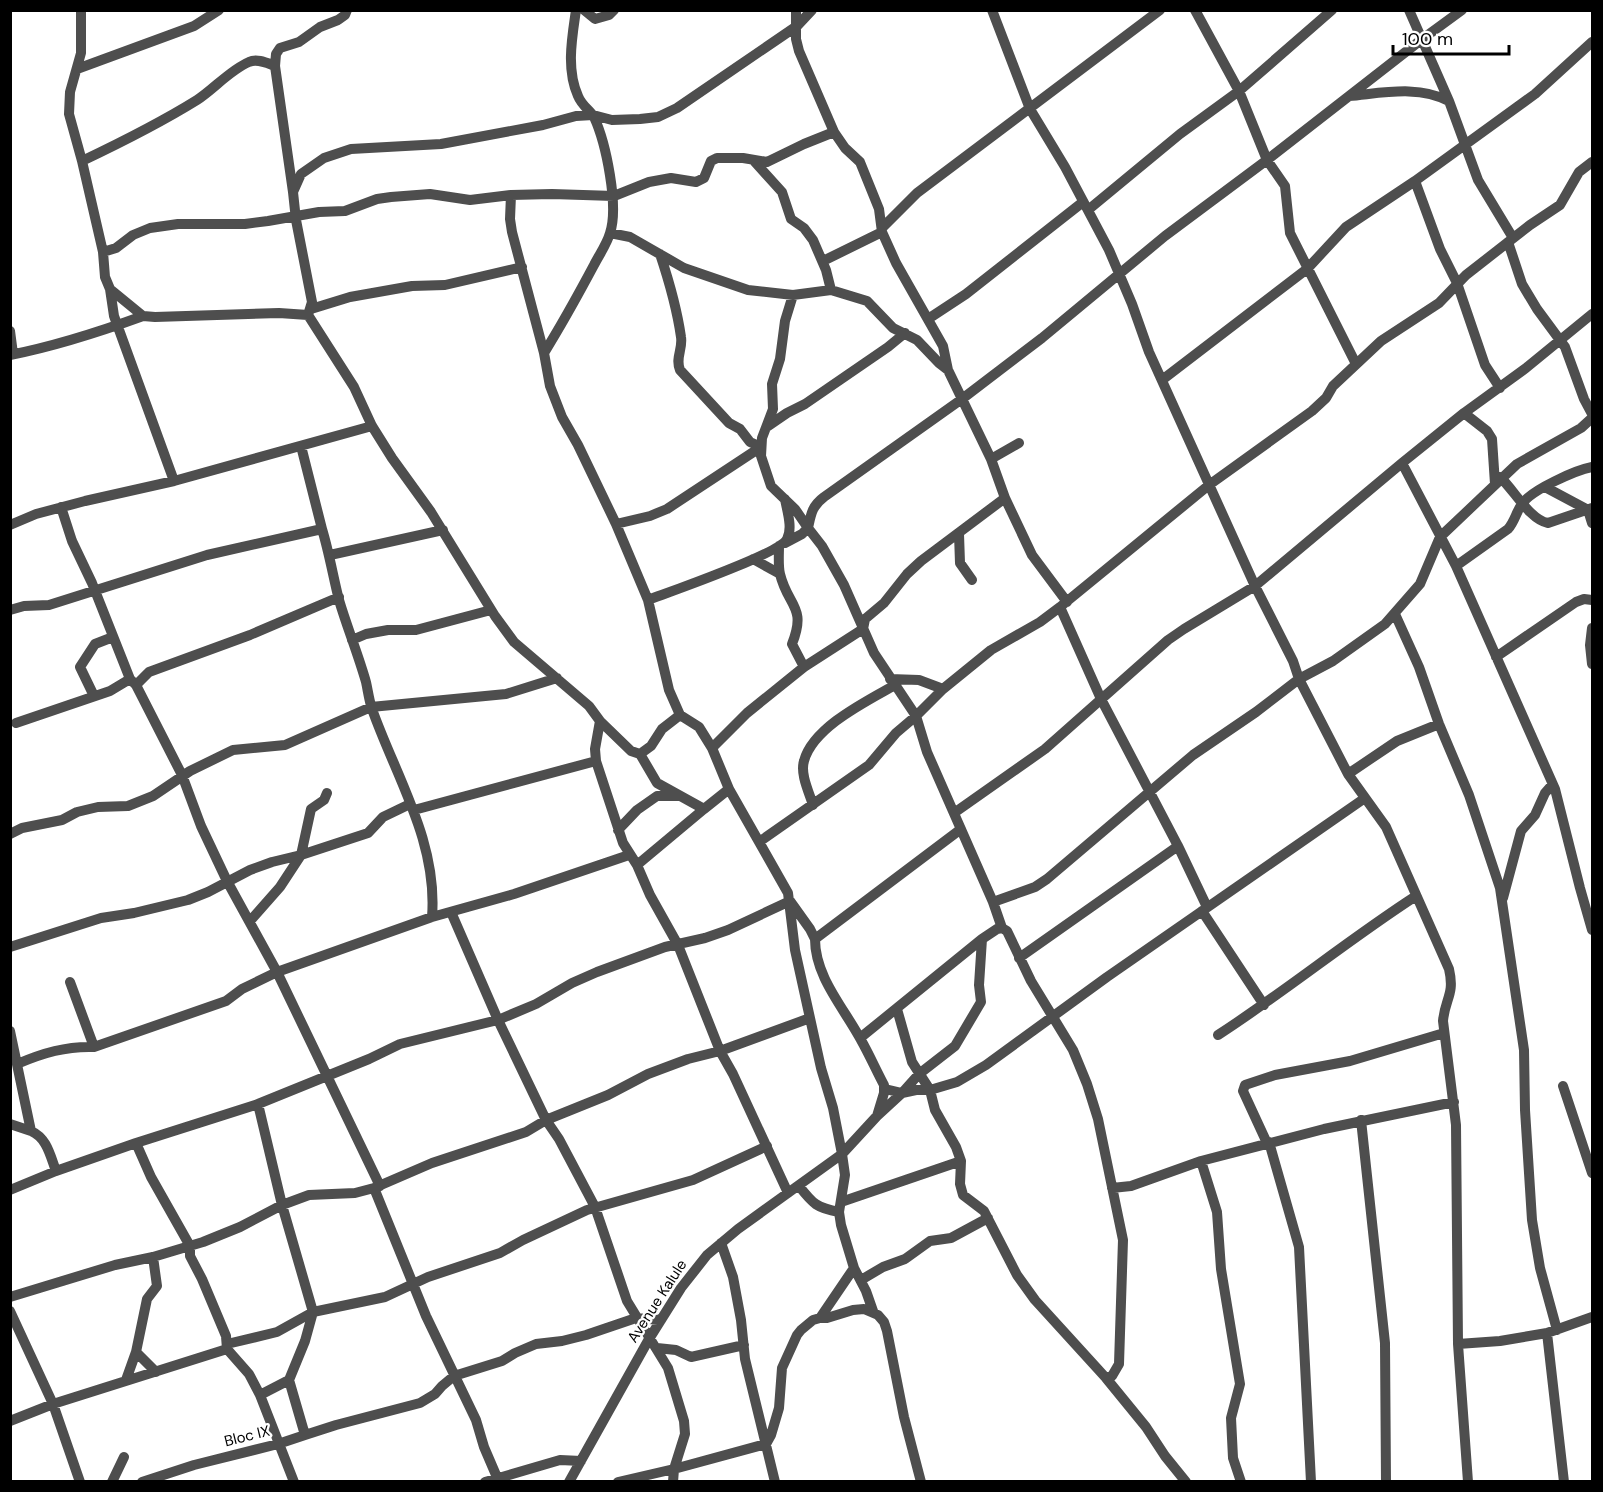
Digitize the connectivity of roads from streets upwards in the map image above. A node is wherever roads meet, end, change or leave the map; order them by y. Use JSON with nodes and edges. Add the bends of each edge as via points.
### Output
{"nodes":[{"id":1,"x":81,"y":10,"type":"edge"},
{"id":2,"x":219,"y":10,"type":"edge"},
{"id":3,"x":346,"y":10,"type":"edge"},
{"id":4,"x":576,"y":10,"type":"edge"},
{"id":5,"x":584,"y":10,"type":"edge"},
{"id":6,"x":614,"y":10,"type":"edge"},
{"id":7,"x":796,"y":10,"type":"edge"},
{"id":8,"x":812,"y":10,"type":"edge"},
{"id":9,"x":992,"y":10,"type":"edge"},
{"id":10,"x":1160,"y":10,"type":"edge"},
{"id":11,"x":1195,"y":10,"type":"edge"},
{"id":12,"x":1332,"y":10,"type":"edge"},
{"id":13,"x":1409,"y":10,"type":"edge"},
{"id":14,"x":1462,"y":10,"type":"edge"},
{"id":15,"x":797,"y":26,"type":"junction"},
{"id":16,"x":1421,"y":40,"type":"junction"},
{"id":17,"x":1593,"y":42,"type":"edge"},
{"id":18,"x":275,"y":66,"type":"junction"},
{"id":19,"x":77,"y":69,"type":"junction"},
{"id":20,"x":1239,"y":91,"type":"junction"},
{"id":21,"x":1348,"y":96,"type":"junction"},
{"id":22,"x":1449,"y":101,"type":"junction"},
{"id":23,"x":1030,"y":109,"type":"junction"},
{"id":24,"x":593,"y":115,"type":"junction"},
{"id":25,"x":834,"y":132,"type":"junction"},
{"id":26,"x":1466,"y":144,"type":"junction"},
{"id":27,"x":1267,"y":160,"type":"junction"},
{"id":28,"x":82,"y":161,"type":"junction"},
{"id":29,"x":754,"y":161,"type":"junction"},
{"id":30,"x":1593,"y":162,"type":"edge"},
{"id":31,"x":1415,"y":181,"type":"junction"},
{"id":32,"x":293,"y":192,"type":"junction"},
{"id":33,"x":511,"y":195,"type":"junction"},
{"id":34,"x":614,"y":196,"type":"junction"},
{"id":35,"x":1086,"y":206,"type":"junction"},
{"id":36,"x":296,"y":216,"type":"junction"},
{"id":37,"x":882,"y":230,"type":"junction"},
{"id":38,"x":610,"y":233,"type":"junction"},
{"id":39,"x":1511,"y":240,"type":"junction"},
{"id":40,"x":103,"y":252,"type":"junction"},
{"id":41,"x":660,"y":253,"type":"junction"},
{"id":42,"x":823,"y":261,"type":"junction"},
{"id":43,"x":522,"y":267,"type":"junction"},
{"id":44,"x":1307,"y":269,"type":"junction"},
{"id":45,"x":1119,"y":273,"type":"junction"},
{"id":46,"x":1457,"y":283,"type":"junction"},
{"id":47,"x":110,"y":289,"type":"junction"},
{"id":48,"x":831,"y":290,"type":"junction"},
{"id":49,"x":793,"y":295,"type":"junction"},
{"id":50,"x":309,"y":312,"type":"junction"},
{"id":51,"x":1593,"y":314,"type":"edge"},
{"id":52,"x":143,"y":316,"type":"junction"},
{"id":53,"x":928,"y":320,"type":"junction"},
{"id":54,"x":117,"y":325,"type":"junction"},
{"id":55,"x":10,"y":332,"type":"edge"},
{"id":56,"x":904,"y":333,"type":"junction"},
{"id":57,"x":1560,"y":340,"type":"junction"},
{"id":58,"x":544,"y":352,"type":"junction"},
{"id":59,"x":12,"y":354,"type":"edge"},
{"id":60,"x":1356,"y":364,"type":"junction"},
{"id":61,"x":948,"y":370,"type":"junction"},
{"id":62,"x":1162,"y":380,"type":"junction"},
{"id":63,"x":1500,"y":388,"type":"junction"},
{"id":64,"x":962,"y":399,"type":"junction"},
{"id":65,"x":1464,"y":413,"type":"junction"},
{"id":66,"x":1593,"y":416,"type":"edge"},
{"id":67,"x":372,"y":426,"type":"junction"},
{"id":68,"x":768,"y":426,"type":"junction"},
{"id":69,"x":1587,"y":430,"type":"edge"},
{"id":70,"x":1019,"y":443,"type":"dead end"},
{"id":71,"x":301,"y":446,"type":"junction"},
{"id":72,"x":761,"y":447,"type":"junction"},
{"id":73,"x":991,"y":459,"type":"junction"},
{"id":74,"x":1402,"y":463,"type":"junction"},
{"id":75,"x":1593,"y":467,"type":"edge"},
{"id":76,"x":174,"y":481,"type":"junction"},
{"id":77,"x":1498,"y":481,"type":"junction"},
{"id":78,"x":1209,"y":485,"type":"junction"},
{"id":79,"x":1545,"y":487,"type":"junction"},
{"id":80,"x":1005,"y":498,"type":"junction"},
{"id":81,"x":784,"y":499,"type":"junction"},
{"id":82,"x":1523,"y":502,"type":"junction"},
{"id":83,"x":61,"y":507,"type":"junction"},
{"id":84,"x":795,"y":509,"type":"junction"},
{"id":85,"x":1590,"y":509,"type":"edge"},
{"id":86,"x":811,"y":510,"type":"junction"},
{"id":87,"x":1593,"y":523,"type":"edge"},
{"id":88,"x":616,"y":524,"type":"junction"},
{"id":89,"x":10,"y":525,"type":"edge"},
{"id":90,"x":808,"y":528,"type":"junction"},
{"id":91,"x":322,"y":529,"type":"junction"},
{"id":92,"x":443,"y":530,"type":"junction"},
{"id":93,"x":959,"y":534,"type":"junction"},
{"id":94,"x":1440,"y":537,"type":"junction"},
{"id":95,"x":782,"y":544,"type":"junction"},
{"id":96,"x":330,"y":555,"type":"junction"},
{"id":97,"x":753,"y":559,"type":"junction"},
{"id":98,"x":1456,"y":567,"type":"junction"},
{"id":99,"x":780,"y":574,"type":"junction"},
{"id":100,"x":972,"y":580,"type":"dead end"},
{"id":101,"x":1255,"y":586,"type":"junction"},
{"id":102,"x":95,"y":591,"type":"junction"},
{"id":103,"x":339,"y":597,"type":"junction"},
{"id":104,"x":648,"y":600,"type":"junction"},
{"id":105,"x":1592,"y":601,"type":"edge"},
{"id":106,"x":1063,"y":605,"type":"junction"},
{"id":107,"x":490,"y":609,"type":"junction"},
{"id":108,"x":10,"y":610,"type":"edge"},
{"id":109,"x":1395,"y":614,"type":"junction"},
{"id":110,"x":1593,"y":628,"type":"edge"},
{"id":111,"x":863,"y":629,"type":"junction"},
{"id":112,"x":113,"y":637,"type":"junction"},
{"id":113,"x":352,"y":640,"type":"junction"},
{"id":114,"x":1496,"y":657,"type":"junction"},
{"id":115,"x":1593,"y":664,"type":"edge"},
{"id":116,"x":804,"y":667,"type":"junction"},
{"id":117,"x":557,"y":678,"type":"junction"},
{"id":118,"x":1299,"y":679,"type":"junction"},
{"id":119,"x":133,"y":682,"type":"junction"},
{"id":120,"x":892,"y":682,"type":"junction"},
{"id":121,"x":943,"y":689,"type":"junction"},
{"id":122,"x":94,"y":696,"type":"junction"},
{"id":123,"x":1101,"y":699,"type":"junction"},
{"id":124,"x":371,"y":707,"type":"junction"},
{"id":125,"x":680,"y":715,"type":"junction"},
{"id":126,"x":916,"y":716,"type":"junction"},
{"id":127,"x":600,"y":721,"type":"junction"},
{"id":128,"x":16,"y":723,"type":"dead end"},
{"id":129,"x":1439,"y":724,"type":"junction"},
{"id":130,"x":712,"y":748,"type":"junction"},
{"id":131,"x":640,"y":754,"type":"junction"},
{"id":132,"x":596,"y":761,"type":"junction"},
{"id":133,"x":1348,"y":774,"type":"junction"},
{"id":134,"x":182,"y":775,"type":"junction"},
{"id":135,"x":657,"y":783,"type":"junction"},
{"id":136,"x":1552,"y":785,"type":"junction"},
{"id":137,"x":729,"y":789,"type":"junction"},
{"id":138,"x":1149,"y":790,"type":"junction"},
{"id":139,"x":327,"y":793,"type":"dead end"},
{"id":140,"x":657,"y":796,"type":"junction"},
{"id":141,"x":680,"y":796,"type":"junction"},
{"id":142,"x":1365,"y":798,"type":"junction"},
{"id":143,"x":813,"y":806,"type":"junction"},
{"id":144,"x":412,"y":807,"type":"junction"},
{"id":145,"x":704,"y":809,"type":"junction"},
{"id":146,"x":954,"y":813,"type":"junction"},
{"id":147,"x":961,"y":829,"type":"junction"},
{"id":148,"x":618,"y":830,"type":"junction"},
{"id":149,"x":10,"y":834,"type":"edge"},
{"id":150,"x":759,"y":842,"type":"junction"},
{"id":151,"x":1178,"y":846,"type":"junction"},
{"id":152,"x":301,"y":855,"type":"junction"},
{"id":153,"x":629,"y":855,"type":"junction"},
{"id":154,"x":637,"y":865,"type":"junction"},
{"id":155,"x":227,"y":881,"type":"junction"},
{"id":156,"x":1416,"y":896,"type":"junction"},
{"id":157,"x":790,"y":901,"type":"junction"},
{"id":158,"x":1502,"y":901,"type":"junction"},
{"id":159,"x":993,"y":902,"type":"junction"},
{"id":160,"x":1204,"y":909,"type":"junction"},
{"id":161,"x":451,"y":912,"type":"junction"},
{"id":162,"x":432,"y":917,"type":"junction"},
{"id":163,"x":250,"y":921,"type":"junction"},
{"id":164,"x":1002,"y":928,"type":"junction"},
{"id":165,"x":1593,"y":930,"type":"edge"},
{"id":166,"x":815,"y":939,"type":"junction"},
{"id":167,"x":982,"y":939,"type":"junction"},
{"id":168,"x":678,"y":945,"type":"junction"},
{"id":169,"x":10,"y":946,"type":"edge"},
{"id":170,"x":1019,"y":958,"type":"junction"},
{"id":171,"x":277,"y":972,"type":"junction"},
{"id":172,"x":70,"y":982,"type":"dead end"},
{"id":173,"x":1264,"y":1005,"type":"junction"},
{"id":174,"x":897,"y":1009,"type":"junction"},
{"id":175,"x":1053,"y":1016,"type":"junction"},
{"id":176,"x":810,"y":1018,"type":"junction"},
{"id":177,"x":498,"y":1020,"type":"junction"},
{"id":178,"x":10,"y":1031,"type":"edge"},
{"id":179,"x":1444,"y":1033,"type":"junction"},
{"id":180,"x":1218,"y":1035,"type":"dead end"},
{"id":181,"x":860,"y":1038,"type":"junction"},
{"id":182,"x":94,"y":1047,"type":"junction"},
{"id":183,"x":720,"y":1051,"type":"junction"},
{"id":184,"x":17,"y":1064,"type":"junction"},
{"id":185,"x":918,"y":1074,"type":"junction"},
{"id":186,"x":328,"y":1077,"type":"junction"},
{"id":187,"x":1563,"y":1086,"type":"dead end"},
{"id":188,"x":885,"y":1089,"type":"junction"},
{"id":189,"x":930,"y":1090,"type":"junction"},
{"id":190,"x":902,"y":1093,"type":"junction"},
{"id":191,"x":1454,"y":1102,"type":"junction"},
{"id":192,"x":258,"y":1104,"type":"junction"},
{"id":193,"x":877,"y":1116,"type":"junction"},
{"id":194,"x":546,"y":1120,"type":"junction"},
{"id":195,"x":1361,"y":1120,"type":"junction"},
{"id":196,"x":10,"y":1124,"type":"edge"},
{"id":197,"x":31,"y":1131,"type":"junction"},
{"id":198,"x":136,"y":1143,"type":"junction"},
{"id":199,"x":1268,"y":1143,"type":"junction"},
{"id":200,"x":767,"y":1146,"type":"junction"},
{"id":201,"x":842,"y":1154,"type":"junction"},
{"id":202,"x":961,"y":1161,"type":"junction"},
{"id":203,"x":1201,"y":1161,"type":"junction"},
{"id":204,"x":56,"y":1171,"type":"junction"},
{"id":205,"x":1593,"y":1173,"type":"edge"},
{"id":206,"x":799,"y":1186,"type":"junction"},
{"id":207,"x":377,"y":1187,"type":"junction"},
{"id":208,"x":1112,"y":1188,"type":"junction"},
{"id":209,"x":10,"y":1190,"type":"edge"},
{"id":210,"x":788,"y":1193,"type":"junction"},
{"id":211,"x":282,"y":1204,"type":"junction"},
{"id":212,"x":595,"y":1207,"type":"junction"},
{"id":213,"x":840,"y":1207,"type":"junction"},
{"id":214,"x":988,"y":1218,"type":"junction"},
{"id":215,"x":721,"y":1243,"type":"junction"},
{"id":216,"x":190,"y":1246,"type":"junction"},
{"id":217,"x":153,"y":1257,"type":"junction"},
{"id":218,"x":854,"y":1268,"type":"junction"},
{"id":219,"x":861,"y":1280,"type":"junction"},
{"id":220,"x":412,"y":1283,"type":"junction"},
{"id":221,"x":10,"y":1297,"type":"edge"},
{"id":222,"x":10,"y":1311,"type":"edge"},
{"id":223,"x":873,"y":1311,"type":"junction"},
{"id":224,"x":314,"y":1312,"type":"junction"},
{"id":225,"x":1593,"y":1317,"type":"edge"},
{"id":226,"x":636,"y":1318,"type":"junction"},
{"id":227,"x":820,"y":1318,"type":"junction"},
{"id":228,"x":661,"y":1320,"type":"junction"},
{"id":229,"x":1552,"y":1331,"type":"junction"},
{"id":230,"x":649,"y":1339,"type":"junction"},
{"id":231,"x":1458,"y":1344,"type":"junction"},
{"id":232,"x":744,"y":1345,"type":"junction"},
{"id":233,"x":227,"y":1347,"type":"junction"},
{"id":234,"x":657,"y":1348,"type":"junction"},
{"id":235,"x":136,"y":1352,"type":"junction"},
{"id":236,"x":156,"y":1372,"type":"junction"},
{"id":237,"x":454,"y":1376,"type":"junction"},
{"id":238,"x":1106,"y":1378,"type":"junction"},
{"id":239,"x":126,"y":1380,"type":"junction"},
{"id":240,"x":290,"y":1380,"type":"junction"},
{"id":241,"x":260,"y":1395,"type":"junction"},
{"id":242,"x":53,"y":1404,"type":"junction"},
{"id":243,"x":10,"y":1421,"type":"edge"},
{"id":244,"x":305,"y":1435,"type":"junction"},
{"id":245,"x":278,"y":1444,"type":"junction"},
{"id":246,"x":766,"y":1444,"type":"junction"},
{"id":247,"x":124,"y":1457,"type":"dead end"},
{"id":248,"x":581,"y":1461,"type":"junction"},
{"id":249,"x":674,"y":1469,"type":"junction"},
{"id":250,"x":498,"y":1479,"type":"edge"},
{"id":251,"x":80,"y":1482,"type":"edge"},
{"id":252,"x":112,"y":1482,"type":"edge"},
{"id":253,"x":142,"y":1482,"type":"edge"},
{"id":254,"x":294,"y":1482,"type":"edge"},
{"id":255,"x":485,"y":1482,"type":"edge"},
{"id":256,"x":568,"y":1482,"type":"edge"},
{"id":257,"x":618,"y":1482,"type":"edge"},
{"id":258,"x":672,"y":1482,"type":"edge"},
{"id":259,"x":775,"y":1482,"type":"edge"},
{"id":260,"x":921,"y":1482,"type":"edge"},
{"id":261,"x":1186,"y":1482,"type":"edge"},
{"id":262,"x":1241,"y":1482,"type":"edge"},
{"id":263,"x":1311,"y":1482,"type":"edge"},
{"id":264,"x":1386,"y":1482,"type":"edge"},
{"id":265,"x":1468,"y":1482,"type":"edge"},
{"id":266,"x":1564,"y":1482,"type":"edge"}],
"edges":[{"from":1,"to":19,"type":"street"},
{"from":2,"to":19,"type":"street","via":[[194,26]]},
{"from":3,"to":18,"type":"street","via":[[338,20],[280,48]]},
{"from":4,"to":24,"type":"street","via":[[571,67],[577,94],[583,107]]},
{"from":5,"to":6,"type":"street","via":[[595,19]]},
{"from":7,"to":15,"type":"street"},
{"from":8,"to":15,"type":"street"},
{"from":9,"to":23,"type":"street"},
{"from":10,"to":23,"type":"street"},
{"from":11,"to":20,"type":"street"},
{"from":12,"to":20,"type":"street"},
{"from":13,"to":16,"type":"street"},
{"from":14,"to":16,"type":"street"},
{"from":15,"to":24,"type":"street","via":[[658,117],[612,120]]},
{"from":15,"to":25,"type":"street","via":[[799,51]]},
{"from":16,"to":21,"type":"street"},
{"from":16,"to":22,"type":"street"},
{"from":17,"to":26,"type":"street","via":[[1535,94]]},
{"from":18,"to":28,"type":"street","via":[[252,60],[198,100],[140,134]]},
{"from":18,"to":32,"type":"street"},
{"from":19,"to":28,"type":"street","via":[[69,114]]},
{"from":20,"to":27,"type":"street"},
{"from":20,"to":35,"type":"street"},
{"from":21,"to":22,"type":"street","via":[[1408,91]]},
{"from":21,"to":27,"type":"street"},
{"from":22,"to":26,"type":"street"},
{"from":23,"to":35,"type":"street"},
{"from":23,"to":37,"type":"street","via":[[917,193]]},
{"from":24,"to":32,"type":"street","via":[[441,144],[351,149],[308,168],[300,174]]},
{"from":24,"to":34,"type":"street"},
{"from":25,"to":29,"type":"street","via":[[766,162]]},
{"from":25,"to":37,"type":"street","via":[[860,162],[879,209]]},
{"from":26,"to":31,"type":"street"},
{"from":26,"to":39,"type":"street","via":[[1478,180]]},
{"from":27,"to":44,"type":"street","via":[[1285,186],[1290,233]]},
{"from":27,"to":45,"type":"street"},
{"from":28,"to":40,"type":"street"},
{"from":29,"to":34,"type":"street","via":[[717,158],[711,161],[704,178],[696,182],[671,178]]},
{"from":29,"to":42,"type":"street","via":[[782,192],[791,219],[804,228]]},
{"from":30,"to":39,"type":"street","via":[[1579,172],[1560,205]]},
{"from":31,"to":44,"type":"street","via":[[1346,227]]},
{"from":31,"to":46,"type":"street"},
{"from":32,"to":36,"type":"street"},
{"from":33,"to":34,"type":"street"},
{"from":33,"to":36,"type":"street","via":[[470,200],[405,195],[376,199],[345,211]]},
{"from":33,"to":43,"type":"street","via":[[510,219]]},
{"from":34,"to":38,"type":"street"},
{"from":35,"to":45,"type":"street"},
{"from":35,"to":53,"type":"street"},
{"from":36,"to":40,"type":"street","via":[[245,224],[150,228]]},
{"from":36,"to":50,"type":"street","via":[[311,294]]},
{"from":37,"to":42,"type":"street"},
{"from":37,"to":53,"type":"street","via":[[896,264]]},
{"from":38,"to":41,"type":"street","via":[[630,237]]},
{"from":38,"to":58,"type":"street"},
{"from":39,"to":46,"type":"street"},
{"from":39,"to":57,"type":"street","via":[[1522,284]]},
{"from":40,"to":47,"type":"street"},
{"from":41,"to":49,"type":"street","via":[[684,268],[748,290]]},
{"from":41,"to":72,"type":"street","via":[[682,341],[677,363],[680,370],[729,423]]},
{"from":42,"to":48,"type":"street"},
{"from":43,"to":50,"type":"street","via":[[445,285],[412,286],[350,297]]},
{"from":43,"to":58,"type":"street"},
{"from":44,"to":60,"type":"street"},
{"from":44,"to":62,"type":"street"},
{"from":45,"to":62,"type":"street"},
{"from":45,"to":64,"type":"street"},
{"from":46,"to":60,"type":"street","via":[[1439,303],[1382,341]]},
{"from":46,"to":63,"type":"street","via":[[1485,365]]},
{"from":47,"to":52,"type":"street"},
{"from":47,"to":54,"type":"street"},
{"from":48,"to":49,"type":"street"},
{"from":48,"to":56,"type":"street","via":[[867,301],[893,328]]},
{"from":49,"to":68,"type":"street","via":[[772,384],[773,409]]},
{"from":50,"to":52,"type":"street"},
{"from":50,"to":67,"type":"street","via":[[354,387]]},
{"from":51,"to":57,"type":"street"},
{"from":52,"to":54,"type":"street"},
{"from":53,"to":61,"type":"street","via":[[943,346]]},
{"from":54,"to":59,"type":"street","via":[[43,349]]},
{"from":54,"to":76,"type":"street"},
{"from":55,"to":59,"type":"street"},
{"from":56,"to":61,"type":"street","via":[[917,340]]},
{"from":56,"to":68,"type":"street","via":[[881,353]]},
{"from":57,"to":63,"type":"street"},
{"from":57,"to":66,"type":"street"},
{"from":58,"to":88,"type":"street","via":[[561,417]]},
{"from":60,"to":78,"type":"street","via":[[1312,411]]},
{"from":61,"to":64,"type":"street"},
{"from":62,"to":78,"type":"street"},
{"from":63,"to":65,"type":"street"},
{"from":64,"to":73,"type":"street"},
{"from":64,"to":86,"type":"street"},
{"from":65,"to":74,"type":"street"},
{"from":65,"to":77,"type":"street","via":[[1492,439]]},
{"from":66,"to":69,"type":"street"},
{"from":67,"to":71,"type":"street"},
{"from":67,"to":92,"type":"street"},
{"from":68,"to":72,"type":"street"},
{"from":69,"to":77,"type":"street","via":[[1517,464]]},
{"from":70,"to":73,"type":"street"},
{"from":71,"to":76,"type":"street"},
{"from":71,"to":91,"type":"street"},
{"from":72,"to":81,"type":"street","via":[[771,486]]},
{"from":72,"to":88,"type":"street","via":[[667,509]]},
{"from":73,"to":80,"type":"street"},
{"from":74,"to":94,"type":"street"},
{"from":74,"to":101,"type":"street"},
{"from":75,"to":79,"type":"street"},
{"from":76,"to":83,"type":"street"},
{"from":77,"to":82,"type":"street"},
{"from":77,"to":94,"type":"street"},
{"from":78,"to":101,"type":"street"},
{"from":78,"to":106,"type":"street"},
{"from":79,"to":82,"type":"street"},
{"from":79,"to":85,"type":"street"},
{"from":80,"to":93,"type":"street"},
{"from":80,"to":106,"type":"street","via":[[1032,555]]},
{"from":81,"to":84,"type":"street"},
{"from":81,"to":95,"type":"street","via":[[789,535]]},
{"from":82,"to":85,"type":"street","via":[[1544,523]]},
{"from":82,"to":98,"type":"street","via":[[1508,529]]},
{"from":83,"to":89,"type":"street"},
{"from":83,"to":102,"type":"street"},
{"from":84,"to":86,"type":"street"},
{"from":84,"to":90,"type":"street"},
{"from":85,"to":87,"type":"street"},
{"from":86,"to":90,"type":"street"},
{"from":88,"to":104,"type":"street"},
{"from":90,"to":95,"type":"street"},
{"from":90,"to":111,"type":"street","via":[[844,585]]},
{"from":91,"to":96,"type":"street"},
{"from":91,"to":102,"type":"street","via":[[207,555]]},
{"from":92,"to":96,"type":"street"},
{"from":92,"to":107,"type":"street"},
{"from":93,"to":100,"type":"street","via":[[960,563]]},
{"from":93,"to":111,"type":"street","via":[[907,574],[897,590],[865,619]]},
{"from":94,"to":98,"type":"street"},
{"from":94,"to":109,"type":"street","via":[[1423,578]]},
{"from":95,"to":97,"type":"street"},
{"from":95,"to":99,"type":"street"},
{"from":96,"to":103,"type":"street"},
{"from":97,"to":99,"type":"street"},
{"from":97,"to":104,"type":"street"},
{"from":98,"to":114,"type":"street"},
{"from":99,"to":116,"type":"street","via":[[797,612],[797,635],[792,644]]},
{"from":101,"to":118,"type":"street"},
{"from":101,"to":123,"type":"street","via":[[1184,629]]},
{"from":102,"to":108,"type":"street","via":[[49,605]]},
{"from":102,"to":112,"type":"street"},
{"from":103,"to":113,"type":"street"},
{"from":103,"to":119,"type":"street","via":[[148,672]]},
{"from":104,"to":125,"type":"street","via":[[669,690]]},
{"from":105,"to":114,"type":"street","via":[[1576,602]]},
{"from":106,"to":121,"type":"street","via":[[991,650]]},
{"from":106,"to":123,"type":"street"},
{"from":107,"to":113,"type":"street","via":[[416,630],[388,630]]},
{"from":107,"to":117,"type":"street","via":[[514,642]]},
{"from":109,"to":118,"type":"street","via":[[1373,634]]},
{"from":109,"to":129,"type":"street"},
{"from":110,"to":115,"type":"street"},
{"from":111,"to":116,"type":"street"},
{"from":111,"to":120,"type":"street"},
{"from":112,"to":119,"type":"street"},
{"from":112,"to":122,"type":"street","via":[[95,644],[80,667]]},
{"from":113,"to":124,"type":"street"},
{"from":114,"to":136,"type":"street"},
{"from":116,"to":130,"type":"street","via":[[747,713]]},
{"from":117,"to":124,"type":"street","via":[[506,694]]},
{"from":117,"to":127,"type":"street"},
{"from":118,"to":133,"type":"street"},
{"from":118,"to":138,"type":"street"},
{"from":119,"to":122,"type":"street"},
{"from":119,"to":134,"type":"street"},
{"from":120,"to":121,"type":"street","via":[[919,680]]},
{"from":120,"to":126,"type":"street"},
{"from":120,"to":143,"type":"street","via":[[832,725],[810,749],[803,761],[803,774]]},
{"from":121,"to":126,"type":"street"},
{"from":122,"to":128,"type":"street"},
{"from":123,"to":138,"type":"street"},
{"from":123,"to":146,"type":"street","via":[[1045,749]]},
{"from":124,"to":134,"type":"street","via":[[285,745],[233,750]]},
{"from":124,"to":144,"type":"street"},
{"from":125,"to":130,"type":"street","via":[[699,727]]},
{"from":125,"to":131,"type":"street"},
{"from":126,"to":143,"type":"street","via":[[869,765]]},
{"from":126,"to":146,"type":"street"},
{"from":127,"to":131,"type":"street","via":[[631,751]]},
{"from":127,"to":132,"type":"street"},
{"from":129,"to":133,"type":"street","via":[[1397,741]]},
{"from":129,"to":158,"type":"street","via":[[1469,795]]},
{"from":130,"to":137,"type":"street"},
{"from":131,"to":135,"type":"street"},
{"from":132,"to":144,"type":"street"},
{"from":132,"to":148,"type":"street"},
{"from":133,"to":142,"type":"street"},
{"from":134,"to":149,"type":"street","via":[[153,796],[128,806],[98,807]]},
{"from":134,"to":155,"type":"street"},
{"from":135,"to":140,"type":"street"},
{"from":135,"to":141,"type":"street"},
{"from":136,"to":158,"type":"street","via":[[1521,831]]},
{"from":136,"to":165,"type":"street"},
{"from":137,"to":145,"type":"street"},
{"from":137,"to":150,"type":"street"},
{"from":138,"to":151,"type":"street"},
{"from":138,"to":159,"type":"street","via":[[1047,879]]},
{"from":139,"to":152,"type":"street","via":[[312,809]]},
{"from":140,"to":141,"type":"street"},
{"from":140,"to":148,"type":"street"},
{"from":141,"to":145,"type":"street"},
{"from":142,"to":156,"type":"street","via":[[1386,827]]},
{"from":142,"to":160,"type":"street"},
{"from":143,"to":150,"type":"street"},
{"from":144,"to":152,"type":"street","via":[[383,817],[368,833]]},
{"from":144,"to":162,"type":"street","via":[[429,858],[434,895]]},
{"from":145,"to":154,"type":"street"},
{"from":146,"to":147,"type":"street"},
{"from":147,"to":159,"type":"street"},
{"from":147,"to":166,"type":"street"},
{"from":148,"to":153,"type":"street"},
{"from":150,"to":157,"type":"street"},
{"from":151,"to":160,"type":"street"},
{"from":151,"to":170,"type":"street"},
{"from":152,"to":155,"type":"street","via":[[272,862]]},
{"from":152,"to":163,"type":"street"},
{"from":153,"to":154,"type":"street"},
{"from":153,"to":161,"type":"street"},
{"from":154,"to":168,"type":"street"},
{"from":155,"to":163,"type":"street"},
{"from":155,"to":169,"type":"street","via":[[188,900],[101,918]]},
{"from":156,"to":173,"type":"street"},
{"from":156,"to":179,"type":"street","via":[[1453,984],[1444,1013]]},
{"from":157,"to":166,"type":"street"},
{"from":157,"to":168,"type":"street","via":[[728,930]]},
{"from":157,"to":176,"type":"street","via":[[795,950]]},
{"from":158,"to":229,"type":"street","via":[[1524,1050],[1532,1220]]},
{"from":159,"to":164,"type":"street"},
{"from":160,"to":173,"type":"street"},
{"from":160,"to":175,"type":"street"},
{"from":161,"to":162,"type":"street"},
{"from":161,"to":177,"type":"street"},
{"from":162,"to":171,"type":"street"},
{"from":163,"to":171,"type":"street"},
{"from":164,"to":167,"type":"street"},
{"from":164,"to":170,"type":"street"},
{"from":166,"to":181,"type":"street","via":[[831,990]]},
{"from":167,"to":174,"type":"street"},
{"from":167,"to":185,"type":"street","name":"Avenue Kalule","via":[[981,1002],[955,1046]]},
{"from":168,"to":177,"type":"street","via":[[597,972]]},
{"from":168,"to":183,"type":"street"},
{"from":170,"to":175,"type":"street"},
{"from":171,"to":182,"type":"street","via":[[226,1001]]},
{"from":171,"to":186,"type":"street"},
{"from":172,"to":182,"type":"street"},
{"from":173,"to":180,"type":"street"},
{"from":174,"to":181,"type":"street"},
{"from":174,"to":185,"type":"street"},
{"from":175,"to":189,"type":"street","via":[[986,1065],[957,1082]]},
{"from":175,"to":208,"type":"street","via":[[1087,1084]]},
{"from":176,"to":183,"type":"street"},
{"from":176,"to":201,"type":"street"},
{"from":177,"to":186,"type":"street","via":[[400,1044]]},
{"from":177,"to":194,"type":"street"},
{"from":178,"to":184,"type":"street"},
{"from":179,"to":191,"type":"street"},
{"from":179,"to":199,"type":"street","via":[[1350,1061],[1275,1075],[1245,1085],[1243,1090]]},
{"from":181,"to":188,"type":"street"},
{"from":182,"to":184,"type":"street","via":[[55,1050]]},
{"from":183,"to":194,"type":"street","via":[[648,1074]]},
{"from":183,"to":200,"type":"street"},
{"from":184,"to":197,"type":"street"},
{"from":185,"to":189,"type":"street"},
{"from":185,"to":190,"type":"street","name":"Avenue Kalule"},
{"from":186,"to":192,"type":"street"},
{"from":186,"to":207,"type":"street"},
{"from":187,"to":205,"type":"street"},
{"from":188,"to":190,"type":"street"},
{"from":188,"to":193,"type":"street"},
{"from":189,"to":190,"type":"street"},
{"from":189,"to":202,"type":"street","via":[[934,1110]]},
{"from":190,"to":193,"type":"street","name":"Avenue Kalule"},
{"from":191,"to":195,"type":"street"},
{"from":191,"to":231,"type":"street"},
{"from":192,"to":198,"type":"street"},
{"from":192,"to":211,"type":"street"},
{"from":193,"to":201,"type":"street","name":"Avenue Kalule"},
{"from":194,"to":207,"type":"street","via":[[519,1135],[432,1163]]},
{"from":194,"to":212,"type":"street"},
{"from":195,"to":199,"type":"street"},
{"from":195,"to":264,"type":"street","via":[[1385,1342]]},
{"from":196,"to":197,"type":"street"},
{"from":197,"to":204,"type":"street","via":[[44,1141]]},
{"from":198,"to":204,"type":"street"},
{"from":198,"to":216,"type":"street"},
{"from":199,"to":203,"type":"street"},
{"from":199,"to":263,"type":"street","via":[[1299,1247]]},
{"from":200,"to":210,"type":"street"},
{"from":200,"to":212,"type":"street","via":[[693,1180]]},
{"from":201,"to":206,"type":"street","name":"Avenue Kalule"},
{"from":201,"to":213,"type":"street"},
{"from":202,"to":213,"type":"street"},
{"from":202,"to":214,"type":"street","via":[[963,1195]]},
{"from":203,"to":208,"type":"street","via":[[1151,1180]]},
{"from":203,"to":262,"type":"street","via":[[1217,1212],[1221,1269],[1240,1384],[1231,1418],[1233,1458]]},
{"from":204,"to":209,"type":"street"},
{"from":206,"to":210,"type":"street","name":"Avenue Kalule"},
{"from":206,"to":213,"type":"street","via":[[821,1208]]},
{"from":207,"to":211,"type":"street","via":[[309,1195]]},
{"from":207,"to":220,"type":"street"},
{"from":208,"to":238,"type":"street","via":[[1123,1240],[1120,1356],[1117,1371]]},
{"from":210,"to":215,"type":"street","name":"Avenue Kalule"},
{"from":211,"to":216,"type":"street","via":[[240,1227]]},
{"from":211,"to":224,"type":"street"},
{"from":212,"to":220,"type":"street","via":[[500,1253]]},
{"from":212,"to":226,"type":"street"},
{"from":213,"to":218,"type":"street","via":[[841,1225]]},
{"from":214,"to":219,"type":"street","via":[[951,1238],[925,1244]]},
{"from":214,"to":238,"type":"street","via":[[1017,1275],[1035,1300]]},
{"from":215,"to":228,"type":"street","name":"Avenue Kalule","via":[[695,1268]]},
{"from":215,"to":232,"type":"street","via":[[733,1277]]},
{"from":216,"to":217,"type":"street"},
{"from":216,"to":233,"type":"street","via":[[190,1256],[221,1323]]},
{"from":217,"to":221,"type":"street","via":[[115,1264]]},
{"from":217,"to":235,"type":"street","via":[[157,1286],[147,1299]]},
{"from":218,"to":219,"type":"street"},
{"from":218,"to":227,"type":"street"},
{"from":219,"to":223,"type":"street"},
{"from":220,"to":224,"type":"street","via":[[385,1297]]},
{"from":220,"to":237,"type":"street"},
{"from":222,"to":242,"type":"street"},
{"from":223,"to":227,"type":"street","via":[[853,1310]]},
{"from":223,"to":260,"type":"street","via":[[887,1331]]},
{"from":224,"to":233,"type":"street","via":[[277,1332]]},
{"from":224,"to":240,"type":"street"},
{"from":225,"to":229,"type":"street"},
{"from":226,"to":228,"type":"street"},
{"from":226,"to":230,"type":"street"},
{"from":226,"to":237,"type":"street","via":[[586,1335],[536,1344],[502,1361]]},
{"from":227,"to":246,"type":"street","via":[[797,1335],[782,1368],[780,1408]]},
{"from":228,"to":230,"type":"street","name":"Avenue Kalule"},
{"from":229,"to":231,"type":"street"},
{"from":229,"to":266,"type":"street"},
{"from":230,"to":234,"type":"street"},
{"from":230,"to":248,"type":"street","name":"Avenue Kalule"},
{"from":231,"to":265,"type":"street"},
{"from":232,"to":234,"type":"street","via":[[691,1357]]},
{"from":232,"to":246,"type":"street"},
{"from":233,"to":236,"type":"street"},
{"from":233,"to":241,"type":"street"},
{"from":234,"to":249,"type":"street","via":[[668,1368],[685,1427]]},
{"from":235,"to":236,"type":"street"},
{"from":235,"to":239,"type":"street"},
{"from":236,"to":239,"type":"street"},
{"from":237,"to":244,"type":"street","name":"Bloc IX","via":[[420,1403]]},
{"from":237,"to":250,"type":"street","via":[[474,1414]]},
{"from":238,"to":261,"type":"street"},
{"from":239,"to":242,"type":"street"},
{"from":240,"to":241,"type":"street"},
{"from":240,"to":244,"type":"street"},
{"from":241,"to":245,"type":"street"},
{"from":242,"to":243,"type":"street"},
{"from":242,"to":251,"type":"street"},
{"from":244,"to":245,"type":"street","name":"Bloc IX"},
{"from":245,"to":253,"type":"street","name":"Bloc IX"},
{"from":245,"to":254,"type":"street"},
{"from":246,"to":249,"type":"street"},
{"from":246,"to":259,"type":"street"},
{"from":247,"to":252,"type":"street"},
{"from":248,"to":250,"type":"street","via":[[560,1460]]},
{"from":248,"to":256,"type":"street","name":"Avenue Kalule"},
{"from":249,"to":257,"type":"street"},
{"from":249,"to":258,"type":"street"},
{"from":250,"to":255,"type":"street"}]}
